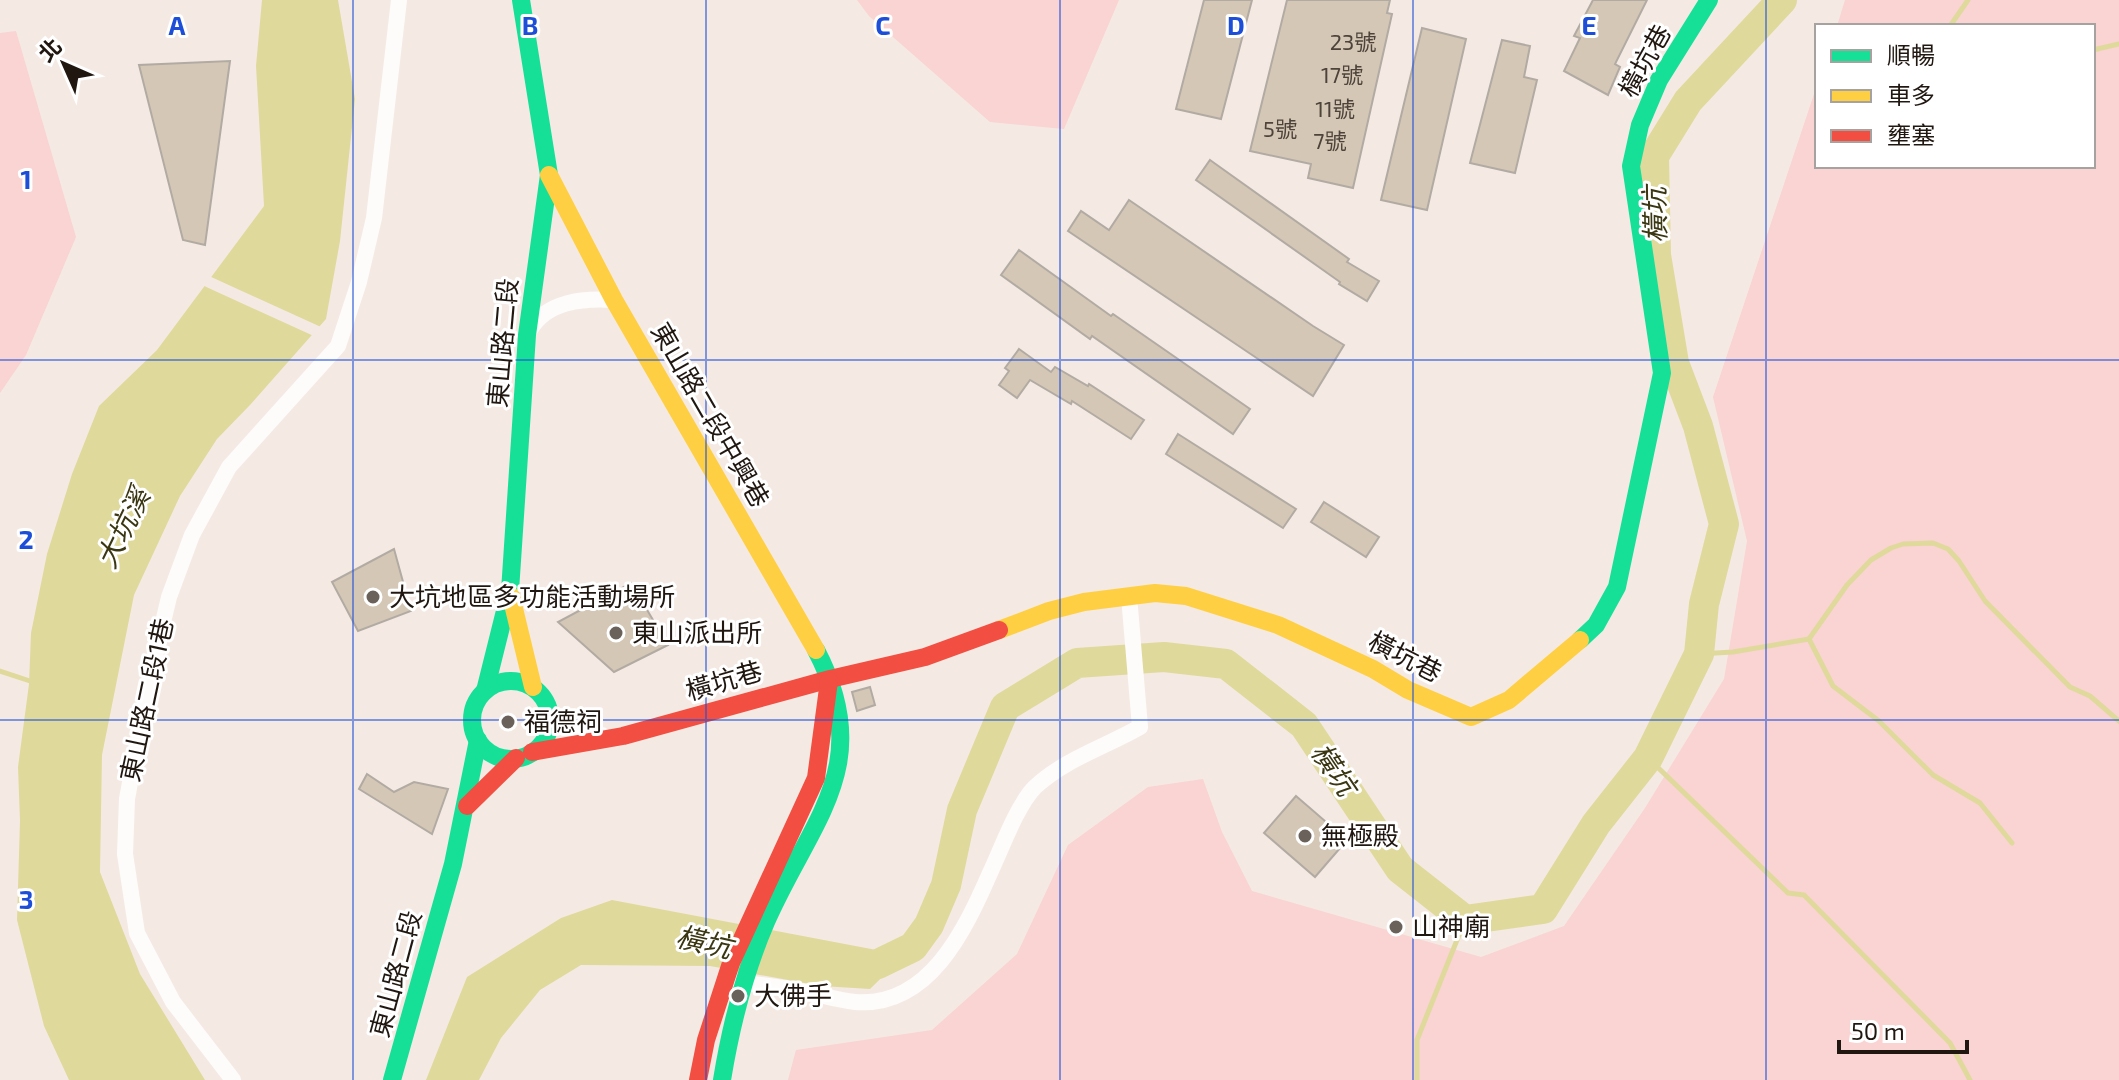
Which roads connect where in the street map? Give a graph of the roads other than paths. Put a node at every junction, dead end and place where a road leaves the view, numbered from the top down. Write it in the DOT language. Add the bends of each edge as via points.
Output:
graph roads {
  1 [pos="399,0"];
  2 [pos="521,0"];
  3 [pos="1709,0"];
  4 [pos="549,175"];
  5 [pos="614,300"];
  6 [pos="527,335"];
  7 [pos="510,591"];
  8 [pos="1129,596"];
  9 [pos="830,679"];
  10 [pos="533,687"];
  11 [pos="485,691"];
  12 [pos="550,718"];
  13 [pos="623,736"];
  14 [pos="478,740"];
  15 [pos="524,755"];
  16 [pos="467,806"];
  17 [pos="734,979"];
  18 [pos="233,1080"];
  19 [pos="392,1080"];
  20 [pos="698,1080"];
  21 [pos="722,1080"];
  1 -- 18 [label="street, 東山路二段1巷" via="374,218 338,346 229,467 192,535 169,597 127,799 125,854 137,933 173,1002"];
  2 -- 4 [label="main road, 東山路二段"];
  3 -- 8 [label="main road, 橫坑巷" via="1659,80 1640,125 1631,166 1662,373 1617,587 1596,625 1509,700 1471,717 1278,625 1186,596"];
  4 -- 5 [label="main road, 東山路二段中興巷"];
  4 -- 6 [label="main road, 東山路二段"];
  5 -- 6 [label="street" via="558,306 541,315"];
  5 -- 9 [label="main road, 東山路二段中興巷"];
  6 -- 7 [label="main road, 東山路二段"];
  7 -- 10 [label="main road"];
  7 -- 11 [label="main road, 東山路二段"];
  8 -- 9 [label="main road, 橫坑巷" via="1049,611 925,657"];
  8 -- 17 [label="street" via="1140,727 1068,761 1033,789 948,955 907,992 880,1001 855,1002"];
  9 -- 13 [label="main road, 橫坑巷"];
  9 -- 17 [label="main road" via="816,778"];
  10 -- 11 [label="main road" via="509,681"];
  10 -- 12 [label="main road"];
  11 -- 14 [label="main road" via="473,711"];
  12 -- 13 [label="street" via="588,734"];
  12 -- 15 [label="main road" via="542,743"];
  13 -- 15 [label="main road, 橫坑巷"];
  14 -- 15 [label="main road" via="492,754"];
  14 -- 16 [label="main road, 東山路二段"];
  15 -- 16 [label="main road"];
  16 -- 19 [label="main road, 東山路二段"];
  17 -- 20 [label="main road"];
  17 -- 21 [label="main road"];
}
